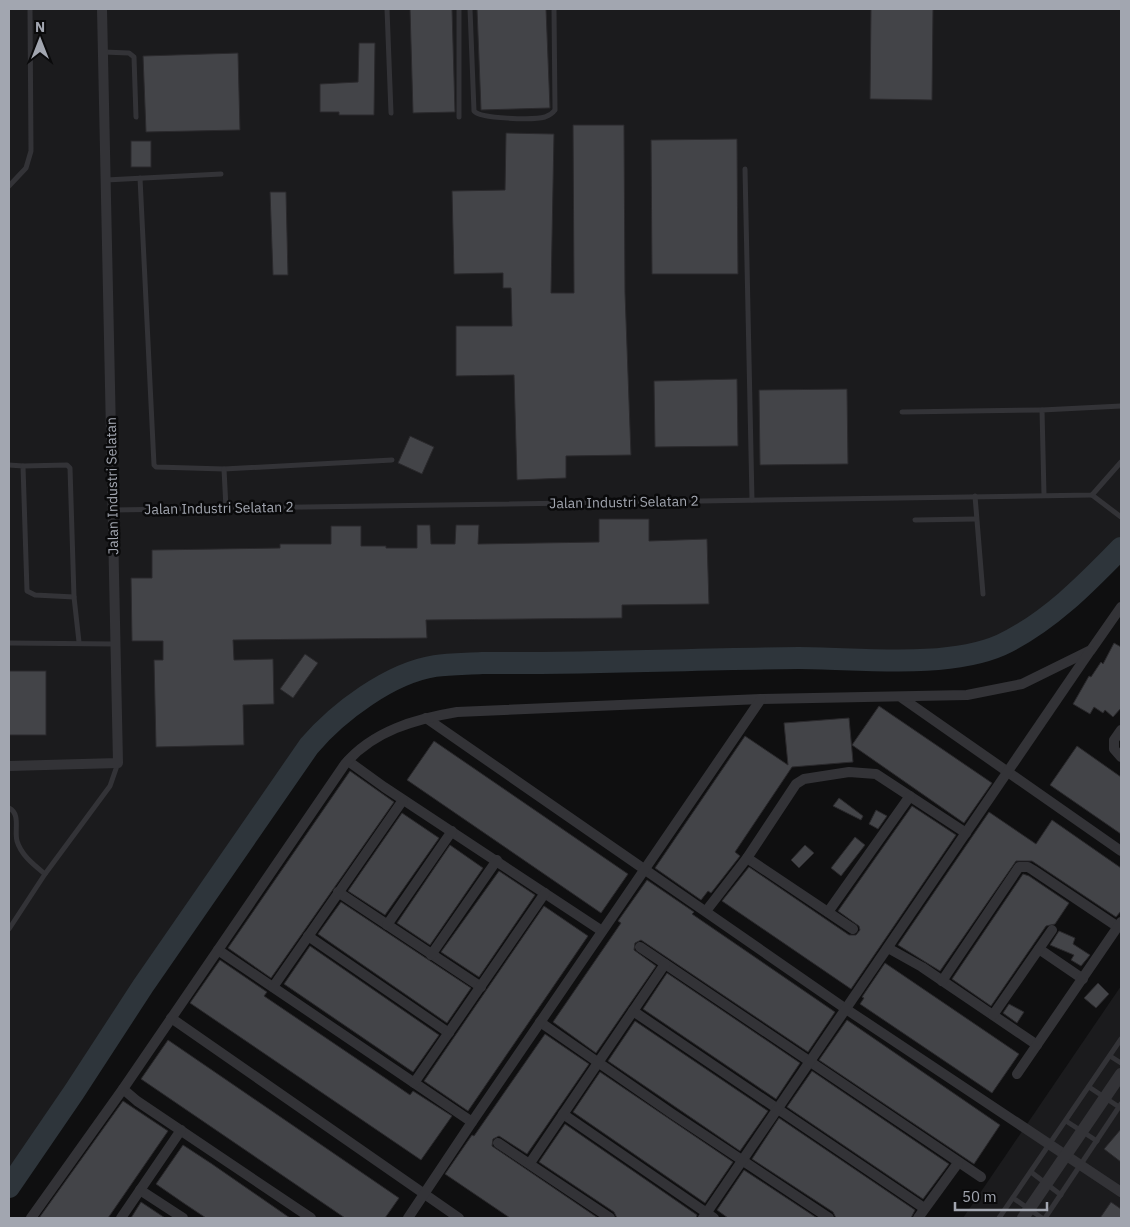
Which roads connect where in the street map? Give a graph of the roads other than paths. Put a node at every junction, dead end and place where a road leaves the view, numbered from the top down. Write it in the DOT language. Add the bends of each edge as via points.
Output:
graph roads {
  1 [pos="30,9"];
  2 [pos="102,9"];
  3 [pos="387,9"];
  4 [pos="459,9"];
  5 [pos="470,9"];
  6 [pos="554,9"];
  7 [pos="103,52"];
  8 [pos="391,113"];
  9 [pos="459,117"];
  10 [pos="136,118"];
  11 [pos="745,169"];
  12 [pos="221,174"];
  13 [pos="140,178"];
  14 [pos="106,180"];
  15 [pos="9,186"];
  16 [pos="1121,406"];
  17 [pos="1042,410"];
  18 [pos="902,412"];
  19 [pos="392,460"];
  20 [pos="1121,462"];
  21 [pos="9,465"];
  22 [pos="22,466"];
  23 [pos="224,469"];
  24 [pos="1044,495"];
  25 [pos="1092,495"];
  26 [pos="975,496"];
  27 [pos="752,500"];
  28 [pos="226,508"];
  29 [pos="112,510"];
  30 [pos="1121,517"];
  31 [pos="976,519"];
  32 [pos="915,520"];
  33 [pos="983,594"];
  34 [pos="74,597"];
  35 [pos="1121,607"];
  36 [pos="79,642"];
  37 [pos="9,643"];
  38 [pos="115,644"];
  39 [pos="1091,650"];
  40 [pos="902,698"];
  41 [pos="761,699"];
  42 [pos="426,718"];
  43 [pos="1121,730"];
  44 [pos="1121,757"];
  45 [pos="348,760"];
  46 [pos="118,763"];
  47 [pos="9,766"];
  48 [pos="1008,772"];
  49 [pos="910,796"];
  50 [pos="403,800"];
  51 [pos="9,808"];
  52 [pos="452,831"];
  53 [pos="966,833"];
  54 [pos="1121,851"];
  55 [pos="747,858"];
  56 [pos="497,860"];
  57 [pos="645,871"];
  58 [pos="45,874"];
  59 [pos="338,892"];
  60 [pos="545,893"];
  61 [pos="706,911"];
  62 [pos="828,912"];
  63 [pos="1120,924"];
  64 [pos="388,925"];
  65 [pos="853,928"];
  66 [pos="9,929"];
  67 [pos="1052,930"];
  68 [pos="602,931"];
  69 [pos="308,936"];
  70 [pos="640,947"];
  71 [pos="888,948"];
  72 [pos="1038,949"];
  73 [pos="218,950"];
  74 [pos="432,955"];
  75 [pos="665,964"];
  76 [pos="1082,979"];
  77 [pos="942,981"];
  78 [pos="273,987"];
  79 [pos="481,987"];
  80 [pos="846,1009"];
  81 [pos="633,1011"];
  82 [pos="993,1015"];
  83 [pos="171,1018"];
  84 [pos="540,1022"];
  85 [pos="449,1033"];
  86 [pos="1121,1040"];
  87 [pos="1037,1045"];
  88 [pos="1110,1056"];
  89 [pos="599,1062"];
  90 [pos="810,1062"];
  91 [pos="1121,1063"];
  92 [pos="1017,1074"];
  93 [pos="1121,1074"];
  94 [pos="414,1083"];
  95 [pos="1089,1087"];
  96 [pos="123,1089"];
  97 [pos="1105,1098"];
  98 [pos="1120,1106"];
  99 [pos="778,1108"];
  100 [pos="563,1114"];
  101 [pos="1066,1121"];
  102 [pos="472,1122"];
  103 [pos="181,1130"];
  104 [pos="1082,1131"];
  105 [pos="1097,1141"];
  106 [pos="498,1143"];
  107 [pos="1050,1144"];
  108 [pos="1066,1155"];
  109 [pos="743,1160"];
  110 [pos="530,1163"];
  111 [pos="958,1163"];
  112 [pos="1081,1164"];
  113 [pos="1030,1172"];
  114 [pos="981,1177"];
  115 [pos="1046,1184"];
  116 [pos="140,1190"];
  117 [pos="1121,1192"];
  118 [pos="425,1195"];
  119 [pos="1061,1195"];
  120 [pos="1013,1198"];
  121 [pos="924,1208"];
  122 [pos="1026,1214"];
  123 [pos="708,1216"];
  124 [pos="31,1218"];
  125 [pos="121,1218"];
  126 [pos="183,1218"];
  127 [pos="310,1218"];
  128 [pos="408,1218"];
  129 [pos="459,1218"];
  130 [pos="610,1218"];
  131 [pos="829,1218"];
  132 [pos="918,1218"];
  133 [pos="999,1218"];
  134 [pos="1044,1218"];
  1 -- 15 [label="lane" via="31,151 26,168"];
  2 -- 7 [label="street, Jalan Industri Selatan"];
  3 -- 8 [label="lane"];
  4 -- 9 [label="lane"];
  5 -- 6 [label="lane" via="474,112 482,116 542,118 552,114 556,104"];
  7 -- 10 [label="lane" via="129,52 134,58"];
  7 -- 14 [label="street, Jalan Industri Selatan"];
  11 -- 27 [label="lane"];
  12 -- 13 [label="lane"];
  13 -- 14 [label="lane"];
  13 -- 23 [label="lane" via="153,462 156,467"];
  14 -- 29 [label="street, Jalan Industri Selatan"];
  16 -- 17 [label="lane"];
  17 -- 18 [label="lane"];
  17 -- 24 [label="lane"];
  19 -- 23 [label="lane"];
  20 -- 25 [label="lane"];
  21 -- 22 [label="lane"];
  22 -- 34 [label="lane" via="27,591 35,595"];
  22 -- 34 [label="lane" via="67,465 70,468"];
  23 -- 28 [label="lane"];
  24 -- 25 [label="lane, Jalan Industri Selatan 2"];
  24 -- 26 [label="lane, Jalan Industri Selatan 2"];
  25 -- 30 [label="lane"];
  26 -- 27 [label="lane, Jalan Industri Selatan 2"];
  26 -- 31 [label="lane"];
  27 -- 28 [label="lane, Jalan Industri Selatan 2"];
  28 -- 29 [label="lane, Jalan Industri Selatan 2"];
  29 -- 38 [label="street, Jalan Industri Selatan"];
  31 -- 32 [label="lane"];
  31 -- 33 [label="lane"];
  34 -- 36 [label="lane"];
  35 -- 39 [label="street"];
  36 -- 37 [label="lane"];
  36 -- 38 [label="lane"];
  38 -- 46 [label="street, Jalan Industri Selatan"];
  39 -- 40 [label="street" via="1022,684 967,695"];
  39 -- 48 [label="street"];
  40 -- 41 [label="street"];
  40 -- 48 [label="street"];
  41 -- 42 [label="street" via="456,712"];
  41 -- 57 [label="street"];
  42 -- 45 [label="street" via="388,731"];
  42 -- 57 [label="street"];
  43 -- 44 [label="street" via="1114,740 1114,749"];
  45 -- 50 [label="street"];
  45 -- 73 [label="street"];
  46 -- 47 [label="street"];
  46 -- 58 [label="lane, Jalan Industri Selatan" via="110,786"];
  48 -- 53 [label="street"];
  48 -- 54 [label="street"];
  49 -- 53 [label="street"];
  49 -- 55 [label="street" via="866,771 804,779 796,784"];
  49 -- 62 [label="street"];
  50 -- 52 [label="street"];
  50 -- 59 [label="street"];
  51 -- 58 [label="lane" via="16,817 18,842 31,863"];
  52 -- 56 [label="street"];
  52 -- 64 [label="street"];
  53 -- 71 [label="street"];
  55 -- 61 [label="street"];
  55 -- 62 [label="street"];
  56 -- 60 [label="street"];
  56 -- 74 [label="street"];
  57 -- 61 [label="street"];
  57 -- 68 [label="street"];
  58 -- 66 [label="lane, Jalan Industri Selatan"];
  59 -- 64 [label="street"];
  59 -- 69 [label="street"];
  60 -- 68 [label="street"];
  60 -- 79 [label="street"];
  61 -- 80 [label="street"];
  62 -- 65 [label="street"];
  63 -- 76 [label="street"];
  63 -- 77 [label="street" via="1028,866 1019,867"];
  64 -- 74 [label="street"];
  67 -- 72 [label="street"];
  68 -- 84 [label="street"];
  69 -- 78 [label="street"];
  69 -- 85 [label="street"];
  70 -- 75 [label="street"];
  71 -- 77 [label="street"];
  71 -- 80 [label="street"];
  72 -- 76 [label="street"];
  72 -- 82 [label="street"];
  73 -- 78 [label="street"];
  73 -- 83 [label="street"];
  74 -- 79 [label="street"];
  75 -- 81 [label="street"];
  75 -- 90 [label="street"];
  76 -- 87 [label="street"];
  77 -- 82 [label="street"];
  78 -- 94 [label="street"];
  79 -- 85 [label="street"];
  80 -- 90 [label="street"];
  80 -- 107 [label="street"];
  81 -- 89 [label="street"];
  81 -- 99 [label="street"];
  82 -- 87 [label="street"];
  83 -- 96 [label="street"];
  83 -- 118 [label="street"];
  84 -- 89 [label="street"];
  84 -- 102 [label="street"];
  85 -- 94 [label="street"];
  86 -- 88 [label="lane"];
  87 -- 92 [label="street"];
  88 -- 91 [label="lane"];
  88 -- 95 [label="lane"];
  89 -- 100 [label="street"];
  89 -- 109 [label="street"];
  90 -- 99 [label="street"];
  90 -- 111 [label="street"];
  93 -- 97 [label="street"];
  94 -- 102 [label="street"];
  95 -- 97 [label="lane"];
  95 -- 101 [label="lane"];
  96 -- 103 [label="street"];
  96 -- 124 [label="street"];
  97 -- 98 [label="lane"];
  97 -- 104 [label="street"];
  98 -- 105 [label="lane"];
  99 -- 109 [label="street"];
  99 -- 121 [label="street"];
  100 -- 110 [label="street"];
  100 -- 123 [label="street"];
  101 -- 104 [label="lane"];
  101 -- 107 [label="lane"];
  102 -- 118 [label="street"];
  103 -- 116 [label="street"];
  103 -- 127 [label="street"];
  104 -- 105 [label="lane"];
  104 -- 108 [label="street"];
  105 -- 112 [label="lane"];
  106 -- 110 [label="street"];
  107 -- 108 [label="street"];
  107 -- 113 [label="lane"];
  108 -- 112 [label="street"];
  108 -- 115 [label="street"];
  109 -- 123 [label="street"];
  109 -- 131 [label="street"];
  110 -- 130 [label="street"];
  111 -- 114 [label="street"];
  111 -- 121 [label="street"];
  112 -- 117 [label="street"];
  112 -- 119 [label="lane"];
  113 -- 115 [label="lane"];
  113 -- 120 [label="lane"];
  115 -- 119 [label="lane"];
  115 -- 122 [label="street"];
  116 -- 125 [label="street"];
  116 -- 126 [label="street"];
  118 -- 128 [label="street"];
  118 -- 129 [label="street"];
  119 -- 134 [label="lane"];
  120 -- 122 [label="lane"];
  120 -- 133 [label="lane"];
  121 -- 132 [label="street"];
  122 -- 134 [label="lane"];
}
